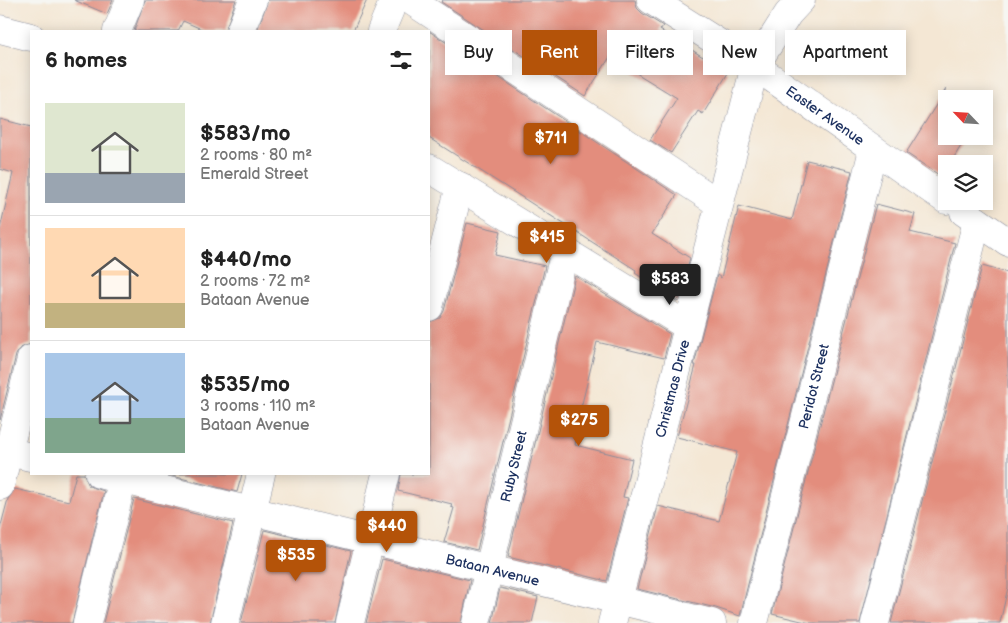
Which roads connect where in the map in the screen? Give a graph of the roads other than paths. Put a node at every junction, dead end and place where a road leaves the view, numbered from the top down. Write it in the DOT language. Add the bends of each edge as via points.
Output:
graph roads {
  1 [pos="130,0"];
  2 [pos="254,0"];
  3 [pos="394,0"];
  4 [pos="410,0"];
  5 [pos="651,0"];
  6 [pos="794,7"];
  7 [pos="0,29"];
  8 [pos="117,30"];
  9 [pos="240,30"];
  10 [pos="381,30"];
  11 [pos="703,33"];
  12 [pos="775,36"];
  13 [pos="30,37"];
  14 [pos="753,75"];
  15 [pos="768,75"];
  16 [pos="873,150"];
  17 [pos="430,169"];
  18 [pos="460,186"];
  19 [pos="938,195"];
  20 [pos="718,203"];
  21 [pos="960,210"];
  22 [pos="977,221"];
  23 [pos="1008,242"];
  24 [pos="565,250"];
  25 [pos="430,303"];
  26 [pos="686,326"];
  27 [pos="30,364"];
  28 [pos="13,453"];
  29 [pos="261,475"];
  30 [pos="386,475"];
  31 [pos="115,476"];
  32 [pos="0,486"];
  33 [pos="252,509"];
  34 [pos="368,541"];
  35 [pos="488,569"];
  36 [pos="615,611"];
  37 [pos="87,623"];
  38 [pos="225,623"];
  39 [pos="350,623"];
  40 [pos="476,623"];
  41 [pos="712,623"];
  42 [pos="754,623"];
  43 [pos="875,623"];
  1 -- 8 [label="street"];
  2 -- 9 [label="street"];
  3 -- 10 [label="street"];
  4 -- 20 [label="street"];
  5 -- 11 [label="street, Easter Avenue"];
  6 -- 12 [label="street, Christmas Drive"];
  7 -- 13 [label="street"];
  14 -- 20 [label="street, Christmas Drive"];
  15 -- 16 [label="street, Easter Avenue"];
  16 -- 19 [label="street, Easter Avenue"];
  16 -- 42 [label="street, Peridot Street"];
  17 -- 18 [label="street"];
  18 -- 24 [label="street"];
  18 -- 25 [label="street"];
  20 -- 26 [label="street, Christmas Drive"];
  21 -- 22 [label="street, Easter Avenue"];
  22 -- 23 [label="street, Easter Avenue"];
  22 -- 43 [label="street"];
  24 -- 26 [label="street"];
  24 -- 35 [label="street, Ruby Street"];
  26 -- 36 [label="street, Christmas Drive"];
  27 -- 28 [label="street"];
  28 -- 32 [label="street"];
  29 -- 33 [label="street"];
  30 -- 34 [label="street"];
  31 -- 33 [label="street, Bataan Avenue"];
  31 -- 37 [label="street"];
  33 -- 34 [label="street, Bataan Avenue"];
  33 -- 38 [label="street"];
  34 -- 35 [label="street, Bataan Avenue"];
  34 -- 39 [label="street"];
  35 -- 36 [label="street, Bataan Avenue"];
  35 -- 40 [label="street, Ruby Street"];
  36 -- 41 [label="street, Bataan Avenue"];
}
